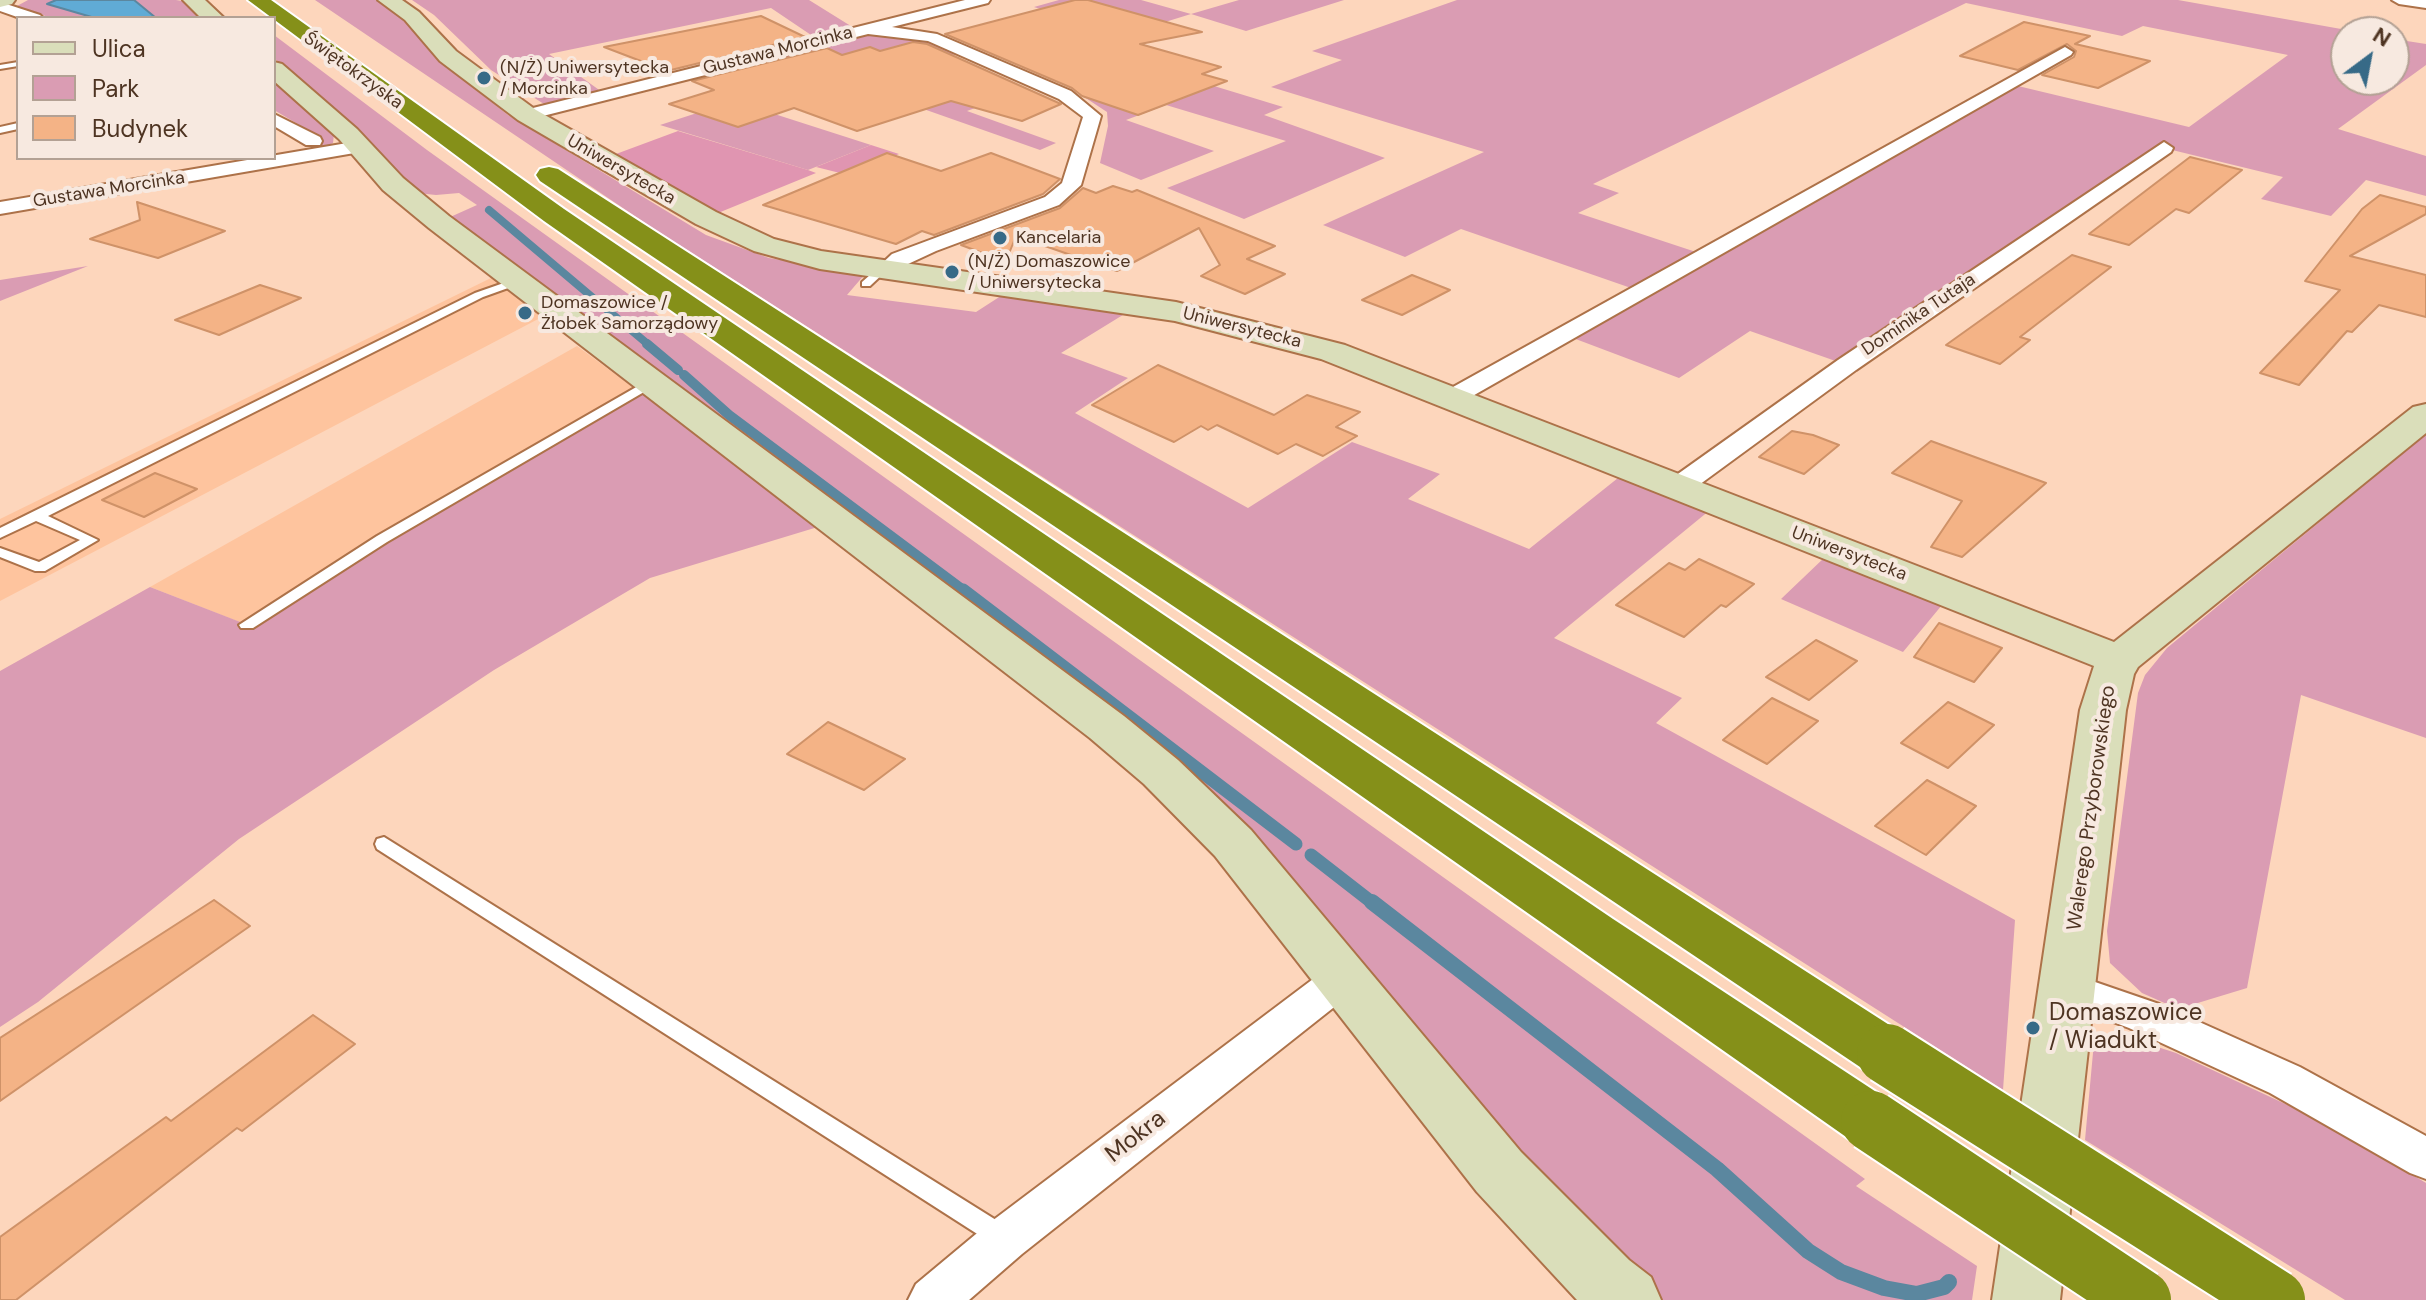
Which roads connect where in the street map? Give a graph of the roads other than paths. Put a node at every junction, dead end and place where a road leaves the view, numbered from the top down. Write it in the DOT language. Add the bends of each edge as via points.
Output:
graph roads {
  1 [pos="193,0"];
  2 [pos="258,0"];
  3 [pos="388,0"];
  4 [pos="983,0"];
  5 [pos="2399,0"];
  6 [pos="2,2"];
  7 [pos="2426,2"];
  8 [pos="31,16"];
  9 [pos="212,16"];
  10 [pos="867,29"];
  11 [pos="2065,52"];
  12 [pos="276,71"];
  13 [pos="527,115"];
  14 [pos="276,120"];
  15 [pos="467,136"];
  16 [pos="313,141"];
  17 [pos="2164,148"];
  18 [pos="365,154"];
  19 [pos="0,208"];
  20 [pos="878,275"];
  21 [pos="518,281"];
  22 [pos="652,382"];
  23 [pos="1453,397"];
  24 [pos="2426,415"];
  25 [pos="1678,487"];
  26 [pos="36,516"];
  27 [pos="0,534"];
  28 [pos="0,552"];
  29 [pos="247,625"];
  30 [pos="2119,660"];
  31 [pos="384,844"];
  32 [pos="1343,978"];
  33 [pos="2066,988"];
  34 [pos="2426,1159"];
  35 [pos="1005,1239"];
  36 [pos="933,1300"];
  37 [pos="1627,1300"];
  38 [pos="2026,1300"];
  39 [pos="2141,1300"];
  40 [pos="2275,1300"];
  1 -- 9 [label="street"];
  2 -- 15 [label="highway, Świętokrzyska"];
  3 -- 13 [label="street, Uniwersytecka" via="412,16 448,56"];
  4 -- 10 [label="street, Gustawa Morcinka"];
  5 -- 7 [label="street"];
  6 -- 8 [label="street"];
  10 -- 13 [label="street, Gustawa Morcinka"];
  10 -- 20 [label="street" via="931,37 1065,95 1092,116 1071,185 1052,201 928,246"];
  11 -- 23 [label="street"];
  12 -- 18 [label="street"];
  13 -- 20 [label="street, Uniwersytecka" via="735,233 787,253"];
  14 -- 16 [label="street"];
  15 -- 39 [label="highway, bridge" via="1594,934"];
  15 -- 40 [label="highway, bridge"];
  17 -- 25 [label="street, Dominika Tutaja"];
  18 -- 19 [label="street, Gustawa Morcinka"];
  18 -- 21 [label="street" via="439,222"];
  20 -- 23 [label="street, Uniwersytecka" via="989,291 1093,297 1213,319 1333,352"];
  21 -- 22 [label="street"];
  21 -- 26 [label="lane" via="479,295"];
  22 -- 29 [label="lane" via="382,539"];
  22 -- 32 [label="street" via="1161,772 1233,843"];
  23 -- 25 [label="street, Uniwersytecka"];
  24 -- 30 [label="street, Walerego Przyborowskiego"];
  25 -- 30 [label="street, Uniwersytecka"];
  26 -- 27 [label="lane"];
  26 -- 28 [label="lane" via="91,540 40,568"];
  30 -- 33 [label="street, Walerego Przyborowskiego" via="2103,710"];
  31 -- 35 [label="lane"];
  32 -- 35 [label="street, Mokra"];
  32 -- 37 [label="street" via="1499,1172"];
  33 -- 34 [label="street" via="2144,1016 2285,1080"];
  33 -- 38 [label="street, Walerego Przyborowskiego"];
  35 -- 36 [label="street, Mokra"];
}
